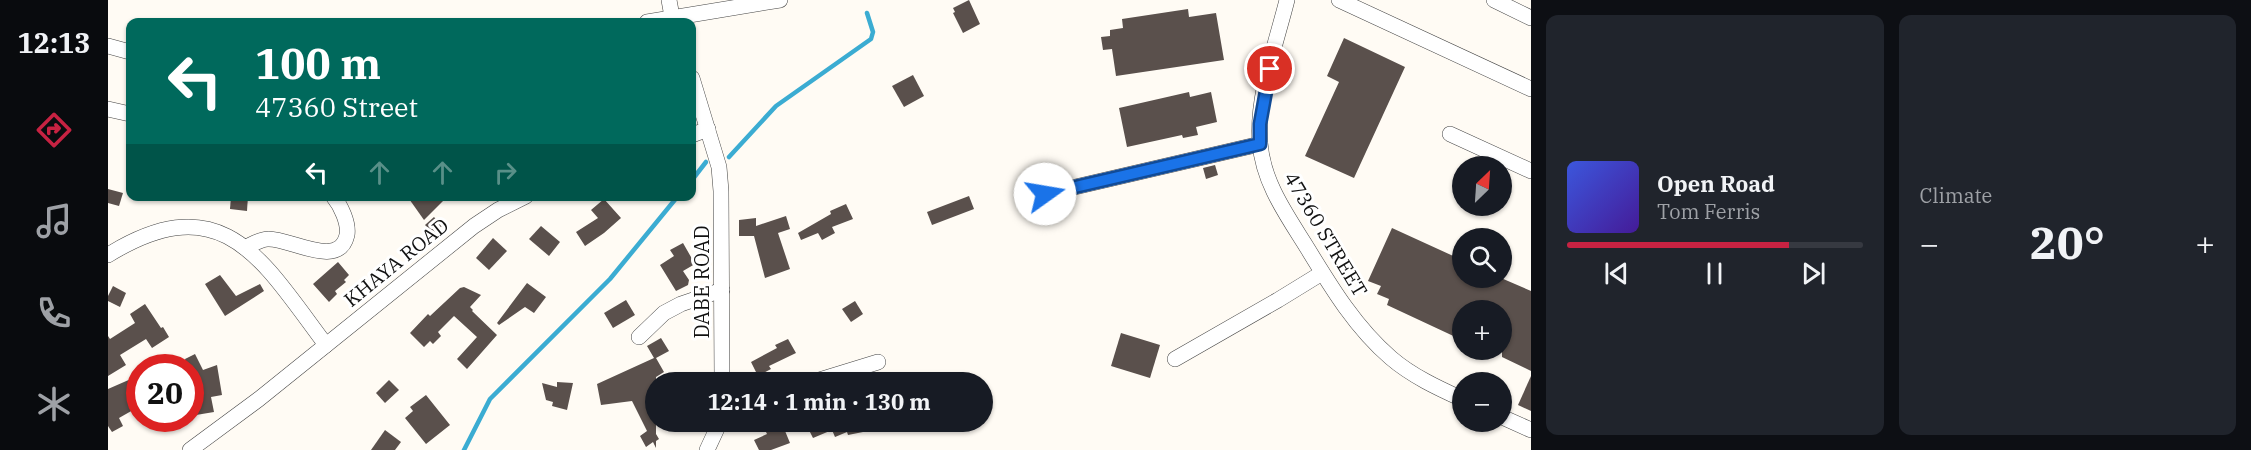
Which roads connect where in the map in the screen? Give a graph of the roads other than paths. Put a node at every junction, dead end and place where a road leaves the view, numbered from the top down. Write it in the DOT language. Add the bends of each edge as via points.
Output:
graph roads {
  1 [pos="669,0"];
  2 [pos="780,0"];
  3 [pos="1287,0"];
  4 [pos="1340,0"];
  5 [pos="1494,0"];
  6 [pos="672,18"];
  7 [pos="683,18"];
  8 [pos="1531,18"];
  9 [pos="108,46"];
  10 [pos="126,51"];
  11 [pos="1531,89"];
  12 [pos="696,91"];
  13 [pos="108,109"];
  14 [pos="126,113"];
  15 [pos="708,129"];
  16 [pos="696,134"];
  17 [pos="1450,134"];
  18 [pos="1260,144"];
  19 [pos="1531,171"];
  20 [pos="1045,194"];
  21 [pos="337,201"];
  22 [pos="515,201"];
  23 [pos="246,247"];
  24 [pos="108,255"];
  25 [pos="1322,273"];
  26 [pos="722,290"];
  27 [pos="639,337"];
  28 [pos="326,345"];
  29 [pos="1175,359"];
  30 [pos="878,362"];
  31 [pos="722,372"];
  32 [pos="846,372"];
  33 [pos="1452,394"];
  34 [pos="1512,421"];
  35 [pos="1531,430"];
  36 [pos="715,432"];
  37 [pos="190,450"];
  38 [pos="707,450"];
  1 -- 6 [label="street"];
  2 -- 7 [label="street"];
  3 -- 18 [label="street, 47360 STREET" via="1264,92"];
  4 -- 11 [label="street"];
  5 -- 8 [label="street"];
  9 -- 10 [label="street"];
  12 -- 15 [label="street, DABE ROAD"];
  13 -- 14 [label="street"];
  15 -- 16 [label="street"];
  15 -- 26 [label="street, DABE ROAD" via="719,166"];
  17 -- 19 [label="street"];
  18 -- 20 [label="street"];
  18 -- 25 [label="street, 47360 STREET" via="1270,185"];
  21 -- 23 [label="street" via="348,232 335,251 321,252 266,239"];
  22 -- 28 [label="street, KHAYA ROAD" via="474,226"];
  23 -- 24 [label="street" via="217,231 185,226 141,236"];
  23 -- 28 [label="street" via="276,278"];
  25 -- 29 [label="street"];
  25 -- 33 [label="street, 47360 STREET" via="1367,336 1392,359"];
  26 -- 27 [label="street" via="664,313"];
  26 -- 31 [label="street, DABE ROAD"];
  28 -- 37 [label="street, KHAYA ROAD"];
  30 -- 32 [label="street"];
  34 -- 35 [label="street"];
  36 -- 38 [label="street"];
}
